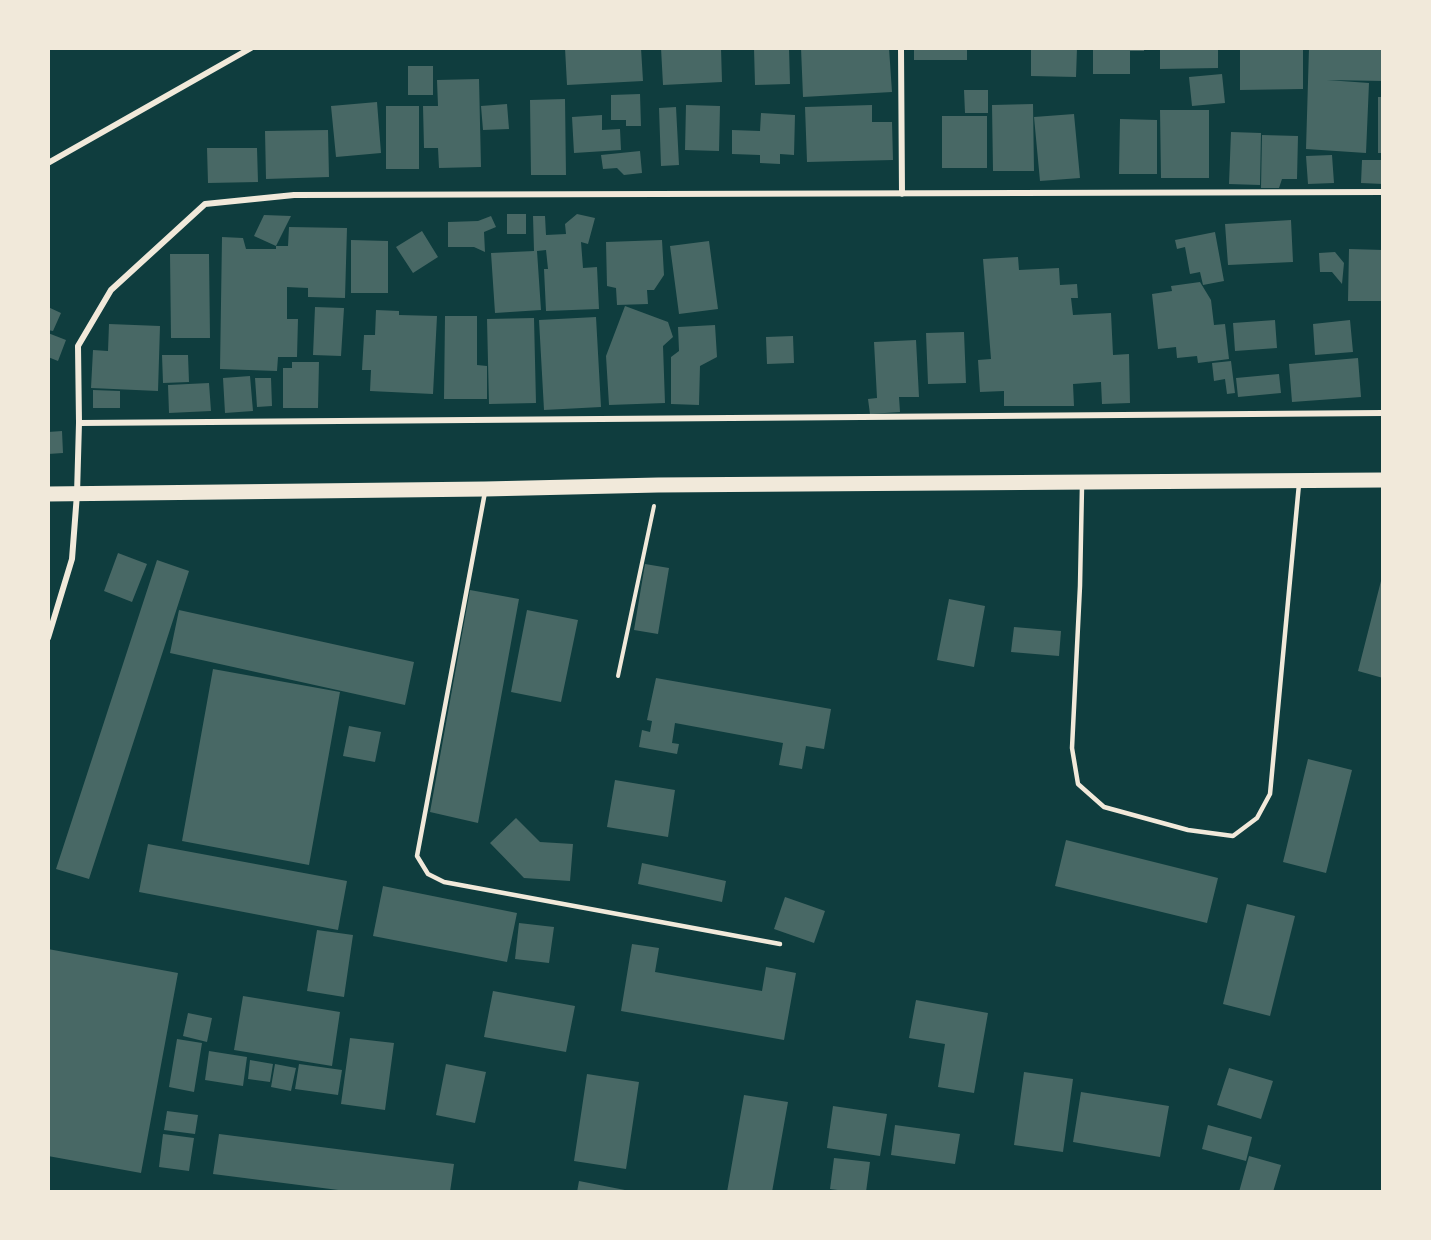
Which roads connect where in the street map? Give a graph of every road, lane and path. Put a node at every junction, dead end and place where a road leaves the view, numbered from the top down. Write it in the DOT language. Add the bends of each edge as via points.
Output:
graph roads {
  1 [pos="251,48"];
  2 [pos="901,48"];
  3 [pos="48,163"];
  4 [pos="1383,192"];
  5 [pos="902,194"];
  6 [pos="1383,413"];
  7 [pos="79,423"];
  8 [pos="1383,480"];
  9 [pos="1300,481"];
  10 [pos="1082,482"];
  11 [pos="658,485"];
  12 [pos="485,489"];
  13 [pos="48,494"];
  14 [pos="77,494"];
  15 [pos="48,638"];
  16 [pos="618,676"];
  17 [pos="780,944"];
  1 -- 3 [label="street"];
  2 -- 5 [label="street"];
  4 -- 5 [label="street"];
  5 -- 7 [label="street" via="294,195 205,204 111,290 78,346"];
  6 -- 7 [label="street"];
  7 -- 14 [label="street"];
  8 -- 9 [label="main road"];
  9 -- 10 [label="main road"];
  9 -- 10 [label="lane" via="1270,794 1257,818 1233,836 1188,830 1104,807 1078,784 1072,748"];
  10 -- 11 [label="main road"];
  11 -- 12 [label="main road"];
  11 -- 16 [label="path"];
  12 -- 14 [label="main road"];
  12 -- 17 [label="lane" via="417,856 428,874 444,882"];
  13 -- 14 [label="main road"];
  14 -- 15 [label="street" via="72,559"];
}
